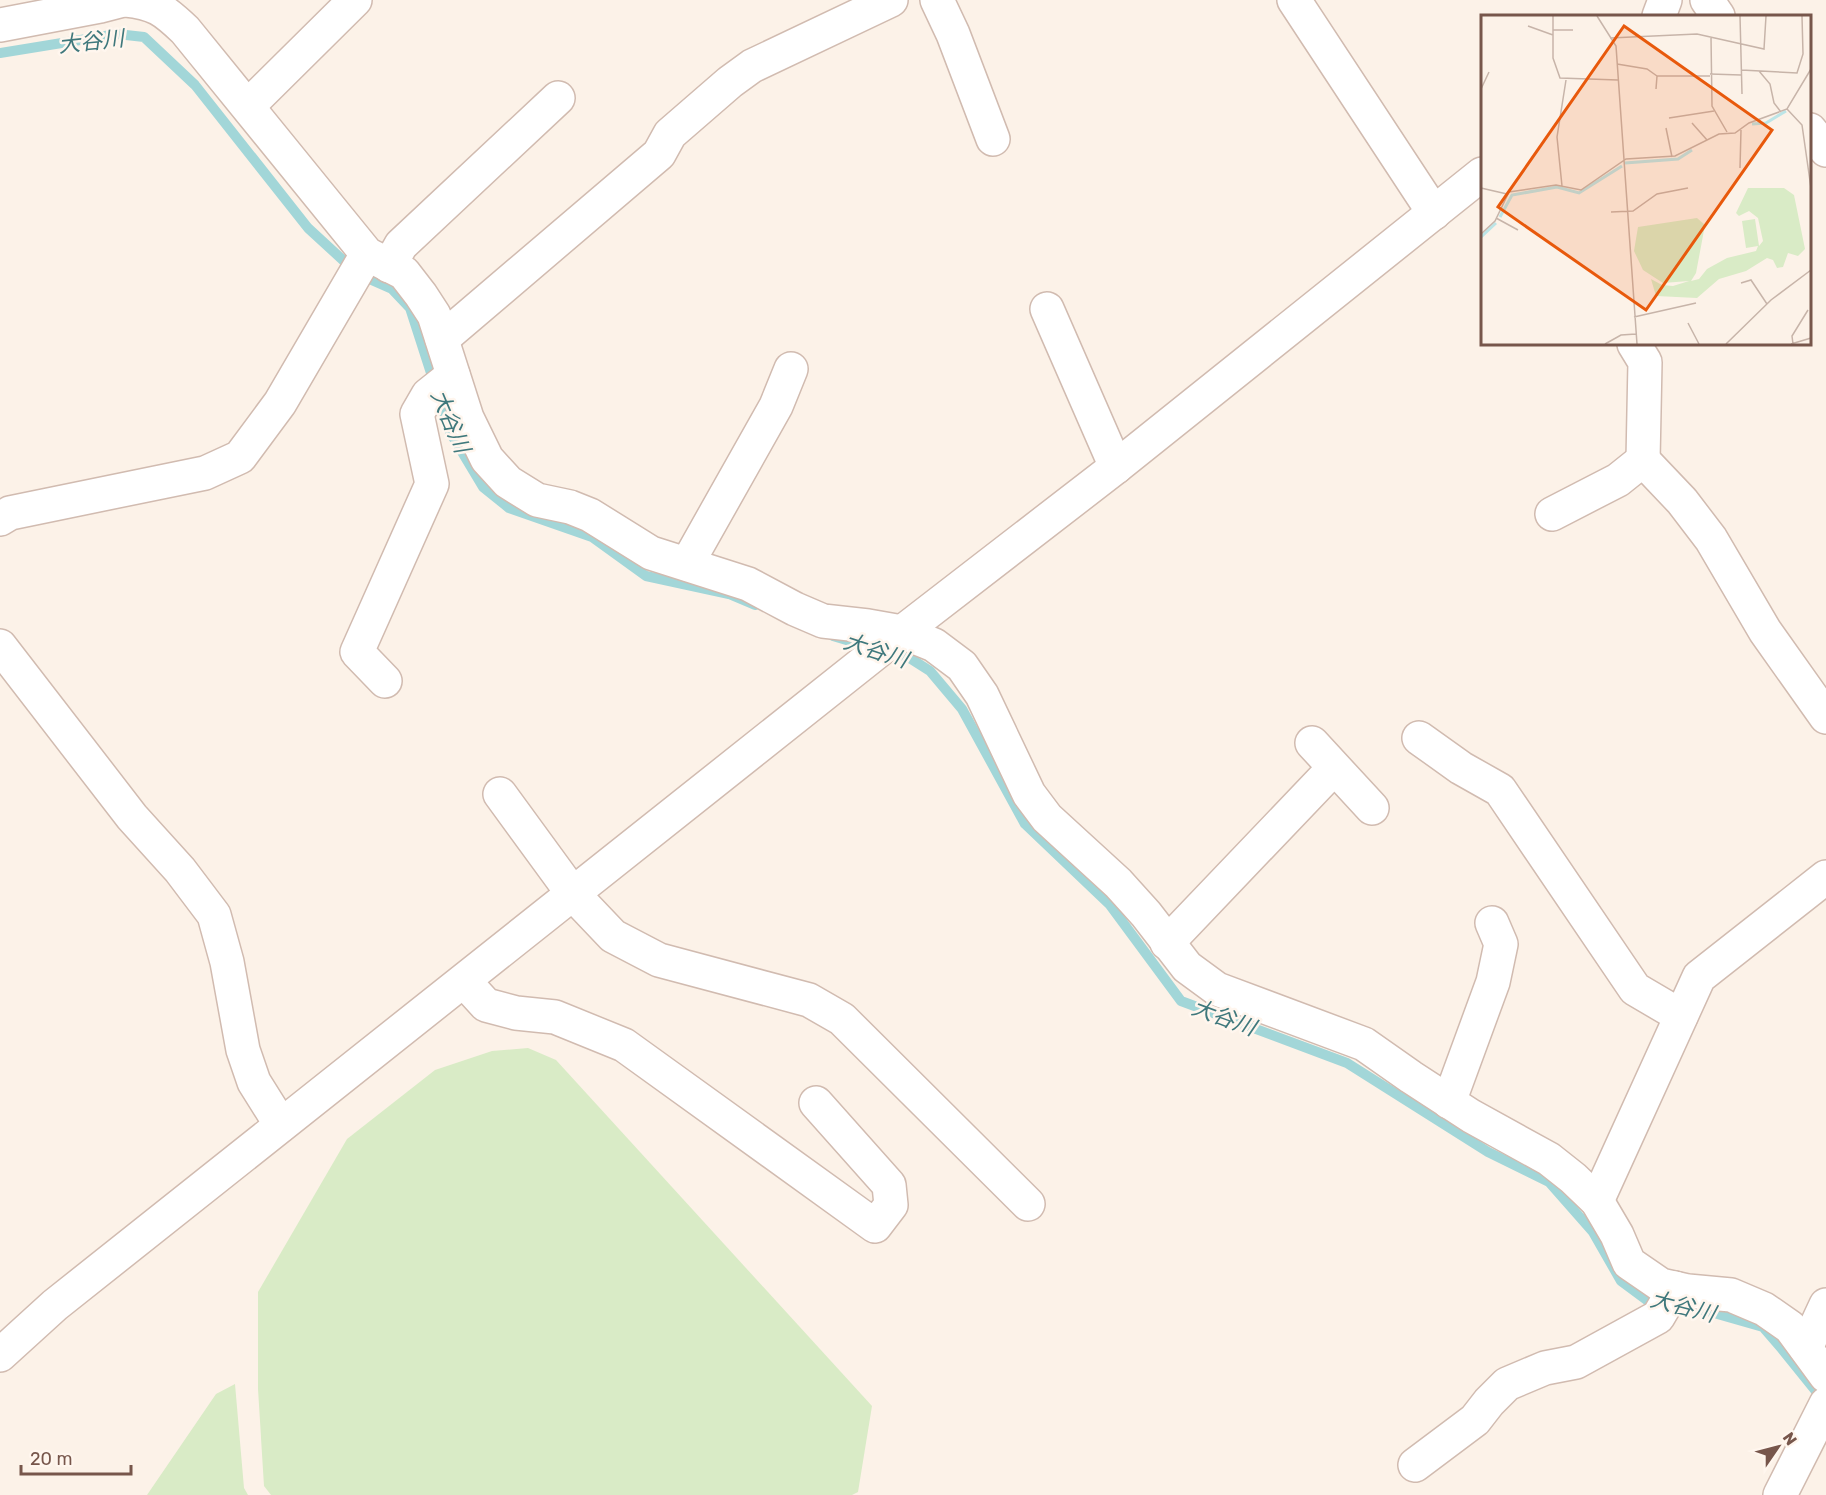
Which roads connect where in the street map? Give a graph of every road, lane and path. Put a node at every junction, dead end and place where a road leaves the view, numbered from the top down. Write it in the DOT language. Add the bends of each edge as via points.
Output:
graph roads {
  1 [pos="125,0"];
  2 [pos="355,0"];
  3 [pos="891,0"];
  4 [pos="937,0"];
  5 [pos="1294,0"];
  6 [pos="1665,0"];
  7 [pos="1707,0"];
  8 [pos="1659,15"];
  9 [pos="1717,15"];
  10 [pos="0,24"];
  11 [pos="558,98"];
  12 [pos="248,106"];
  13 [pos="1811,132"];
  14 [pos="993,139"];
  15 [pos="1826,150"];
  16 [pos="1481,175"];
  17 [pos="1434,213"];
  18 [pos="378,260"];
  19 [pos="1047,309"];
  20 [pos="442,339"];
  21 [pos="1635,345"];
  22 [pos="791,369"];
  23 [pos="453,375"];
  24 [pos="1643,460"];
  25 [pos="1116,467"];
  26 [pos="1552,514"];
  27 [pos="0,519"];
  28 [pos="687,564"];
  29 [pos="897,636"];
  30 [pos="0,646"];
  31 [pos="385,681"];
  32 [pos="1826,717"];
  33 [pos="1419,738"];
  34 [pos="1312,743"];
  35 [pos="1334,768"];
  36 [pos="500,794"];
  37 [pos="1372,808"];
  38 [pos="1826,877"];
  39 [pos="573,894"];
  40 [pos="1492,922"];
  41 [pos="1167,943"];
  42 [pos="464,981"];
  43 [pos="1681,1016"];
  44 [pos="1449,1102"];
  45 [pos="816,1103"];
  46 [pos="281,1125"];
  47 [pos="1598,1201"];
  48 [pos="1028,1203"];
  49 [pos="1675,1288"];
  50 [pos="1826,1305"];
  51 [pos="1806,1348"];
  52 [pos="0,1355"];
  53 [pos="1826,1376"];
  54 [pos="1826,1404"];
  55 [pos="1415,1465"];
  56 [pos="1780,1495"];
  1 -- 10 [label="street"];
  1 -- 12 [label="street" via="155,6 170,16"];
  2 -- 12 [label="street"];
  3 -- 20 [label="street" via="752,66 730,82 670,135 659,154"];
  4 -- 14 [label="street"];
  5 -- 17 [label="street"];
  6 -- 8 [label="street"];
  7 -- 9 [label="street"];
  11 -- 18 [label="street" via="401,245"];
  12 -- 18 [label="street" via="349,234"];
  13 -- 15 [label="street"];
  16 -- 17 [label="street"];
  17 -- 25 [label="street"];
  18 -- 20 [label="street" via="404,273 434,315"];
  18 -- 27 [label="street" via="240,457 205,473 10,513"];
  19 -- 25 [label="street"];
  20 -- 23 [label="street"];
  21 -- 24 [label="street" via="1645,362"];
  22 -- 28 [label="street" via="776,406"];
  23 -- 28 [label="street" via="467,418 487,459 508,482 537,500 591,515 651,554"];
  23 -- 31 [label="street" via="428,395 417,414 432,484 357,652"];
  24 -- 26 [label="street" via="1618,480"];
  24 -- 32 [label="street" via="1711,539 1765,631"];
  25 -- 29 [label="street"];
  28 -- 29 [label="street" via="748,584 823,621 868,626"];
  29 -- 39 [label="street"];
  29 -- 41 [label="street" via="934,645 962,666 982,695 1029,794 1047,818 1146,914"];
  30 -- 46 [label="street" via="132,817 214,915 243,1050 254,1082"];
  33 -- 43 [label="street" via="1500,790 1635,989"];
  34 -- 35 [label="street"];
  35 -- 37 [label="street"];
  35 -- 41 [label="street"];
  36 -- 39 [label="street"];
  38 -- 43 [label="street" via="1699,977"];
  39 -- 42 [label="street"];
  39 -- 48 [label="street" via="613,936 659,960 809,1000 842,1019"];
  40 -- 44 [label="street" via="1500,944 1493,982"];
  41 -- 44 [label="street" via="1187,967 1217,989 1364,1044"];
  42 -- 45 [label="street" via="486,1005 516,1014 555,1017 624,1045 875,1226 891,1205 889,1185"];
  42 -- 46 [label="street"];
  43 -- 47 [label="street"];
  44 -- 47 [label="street" via="1549,1159"];
  46 -- 52 [label="street" via="55,1305"];
  47 -- 49 [label="street" via="1629,1263 1661,1285"];
  49 -- 51 [label="street" via="1731,1295 1764,1309 1790,1327"];
  49 -- 55 [label="street" via="1658,1317 1576,1362 1545,1368 1508,1384 1475,1420"];
  50 -- 51 [label="street"];
  51 -- 53 [label="street"];
  54 -- 56 [label="street"];
}
